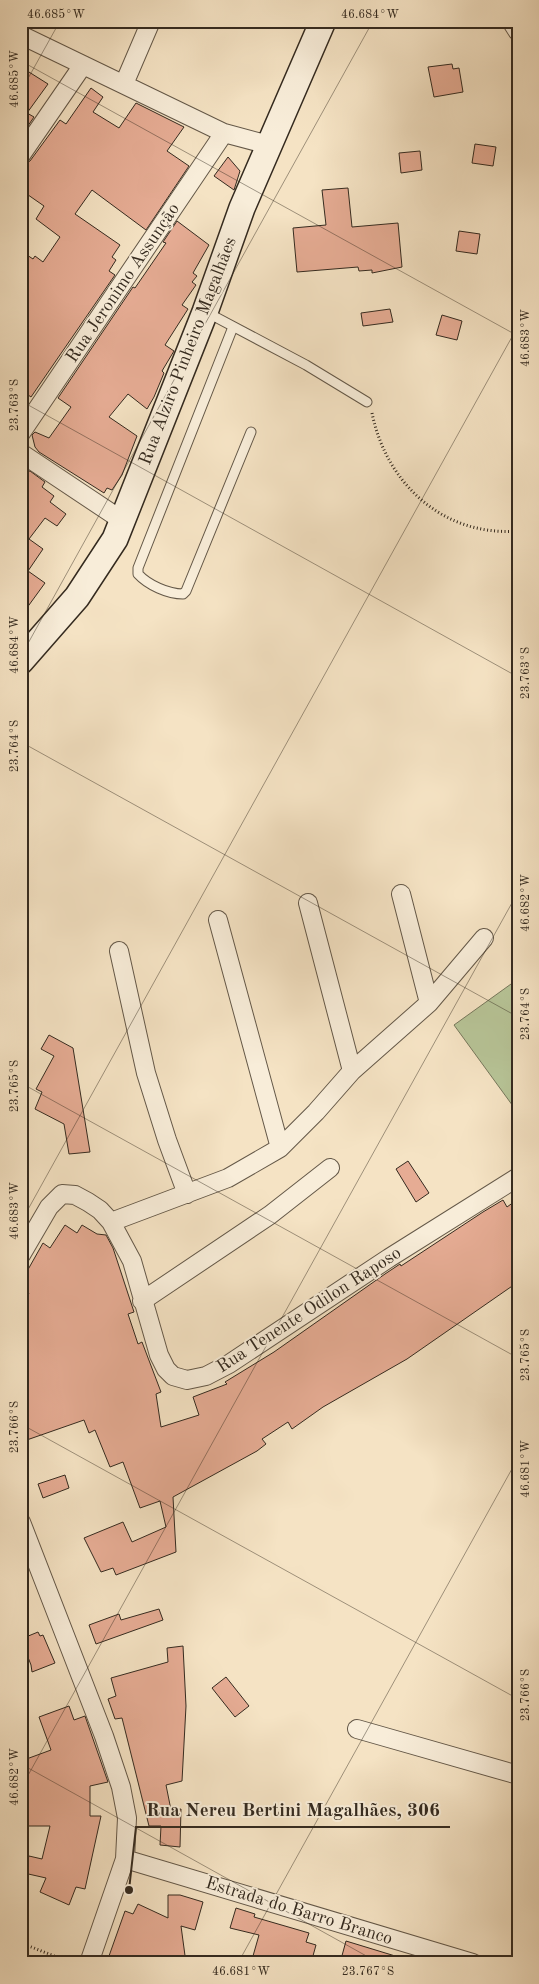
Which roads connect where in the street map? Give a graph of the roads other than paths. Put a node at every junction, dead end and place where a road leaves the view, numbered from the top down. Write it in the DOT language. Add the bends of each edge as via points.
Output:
graph roads {
  1 [pos="151,21"];
  2 [pos="323,21"];
  3 [pos="511,21"];
  4 [pos="518,32"];
  5 [pos="21,35"];
  6 [pos="83,64"];
  7 [pos="124,84"];
  8 [pos="224,133"];
  9 [pos="269,145"];
  10 [pos="21,156"];
  11 [pos="205,312"];
  12 [pos="233,327"];
  13 [pos="367,402"];
  14 [pos="252,432"];
  15 [pos="21,433"];
  16 [pos="21,453"];
  17 [pos="123,521"];
  18 [pos="21,661"];
  19 [pos="400,894"];
  20 [pos="308,903"];
  21 [pos="218,920"];
  22 [pos="484,938"];
  23 [pos="119,952"];
  24 [pos="428,1003"];
  25 [pos="352,1071"];
  26 [pos="280,1148"];
  27 [pos="330,1168"];
  28 [pos="518,1177"];
  29 [pos="187,1194"];
  30 [pos="111,1222"];
  31 [pos="21,1255"];
  32 [pos="142,1301"];
  33 [pos="21,1522"];
  34 [pos="357,1729"];
  35 [pos="518,1775"];
  36 [pos="125,1859"];
  37 [pos="89,1963"];
  38 [pos="473,1963"];
  1 -- 7 [label="street"];
  2 -- 9 [label="street, Rua Alziro Pinheiro Magalhães"];
  3 -- 4 [label="street"];
  5 -- 6 [label="street"];
  6 -- 7 [label="street"];
  6 -- 10 [label="street"];
  7 -- 8 [label="street"];
  8 -- 9 [label="street"];
  8 -- 15 [label="street, Rua Jeronimo Assunção"];
  9 -- 11 [label="street, Rua Alziro Pinheiro Magalhães" via="242,208"];
  11 -- 12 [label="lane"];
  11 -- 17 [label="street, Rua Alziro Pinheiro Magalhães"];
  12 -- 13 [label="lane"];
  12 -- 14 [label="lane" via="138,568 143,579 173,594 186,591"];
  16 -- 17 [label="street"];
  17 -- 18 [label="street, Rua Alziro Pinheiro Magalhães" via="96,571"];
  19 -- 24 [label="street"];
  20 -- 25 [label="street"];
  21 -- 26 [label="street"];
  22 -- 24 [label="street"];
  23 -- 29 [label="street" via="146,1074"];
  24 -- 25 [label="street"];
  25 -- 26 [label="street"];
  26 -- 29 [label="street" via="228,1178"];
  27 -- 32 [label="street" via="270,1215"];
  28 -- 32 [label="street, Rua Tenente Odilon Raposo" via="206,1376 187,1380 166,1369"];
  29 -- 30 [label="street"];
  30 -- 31 [label="street, Rua Tenente Odilon Raposo" via="100,1210 75,1194 62,1194 49,1207"];
  30 -- 32 [label="street, Rua Tenente Odilon Raposo" via="132,1261"];
  33 -- 36 [label="street" via="121,1788 127,1818"];
  34 -- 35 [label="street"];
  36 -- 37 [label="street"];
  36 -- 38 [label="street, Estrada do Barro Branco"];
}
